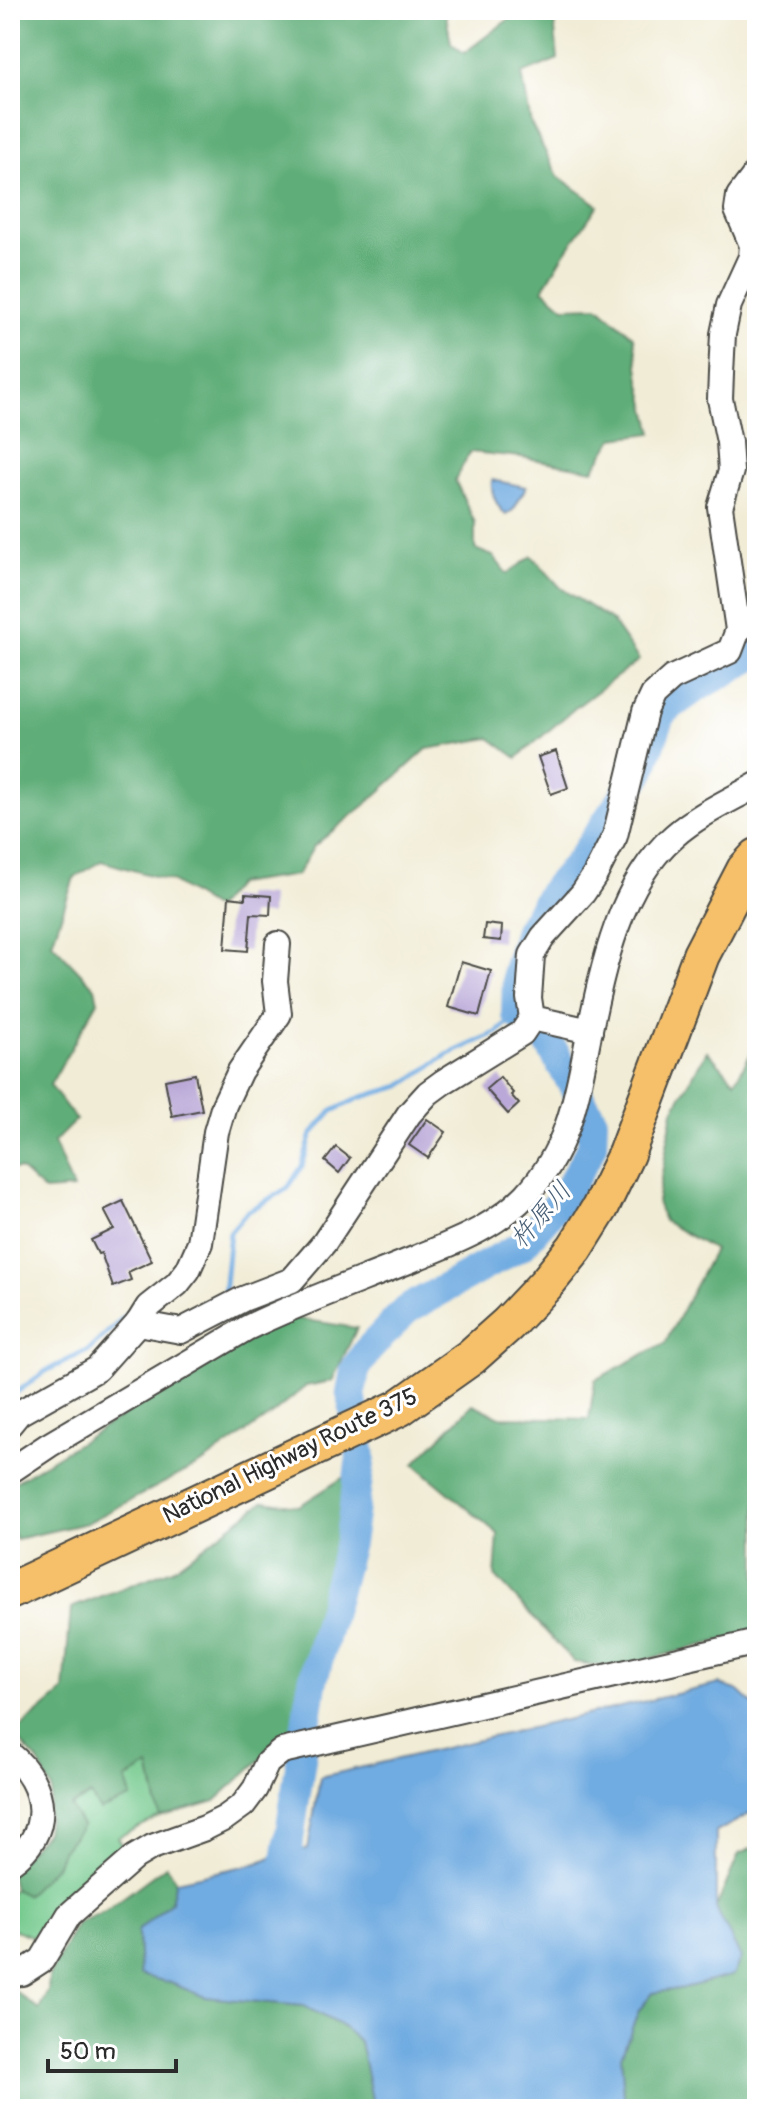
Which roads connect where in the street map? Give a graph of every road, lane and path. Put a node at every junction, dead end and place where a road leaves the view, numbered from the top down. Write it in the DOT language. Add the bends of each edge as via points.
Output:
graph roads {
  1 [pos="757,172"];
  2 [pos="748,622"];
  3 [pos="757,785"];
  4 [pos="757,857"];
  5 [pos="278,944"];
  6 [pos="532,1018"];
  7 [pos="590,1031"];
  8 [pos="143,1315"];
  9 [pos="10,1424"];
  10 [pos="49,1445"];
  11 [pos="10,1451"];
  12 [pos="10,1471"];
  13 [pos="10,1591"];
  14 [pos="749,1644"];
  15 [pos="10,1754"];
  16 [pos="10,1863"];
  17 [pos="10,1974"];
  1 -- 2 [label="street" via="739,196 737,210 752,245 751,257 723,334 720,399 731,471 720,507"];
  2 -- 6 [label="street" via="730,651 672,678 653,695 615,836 583,893 532,955"];
  3 -- 7 [label="street" via="702,814 672,837 646,868 616,925"];
  4 -- 13 [label="highway, National Highway Route 375" via="701,955 626,1154 600,1208 546,1284 490,1340 399,1408"];
  5 -- 8 [label="street" via="279,1014 224,1105 200,1243 177,1284"];
  6 -- 7 [label="street"];
  6 -- 8 [label="street" via="522,1033 428,1093 324,1243 292,1280 181,1331"];
  7 -- 10 [label="street" via="567,1130 548,1168 509,1212 477,1233 270,1317"];
  8 -- 9 [label="street" via="97,1369 19,1413"];
  10 -- 11 [label="street" via="42,1438"];
  10 -- 12 [label="street"];
  14 -- 17 [label="street" via="282,1751 267,1763 243,1805 215,1823 135,1857 69,1915 42,1960"];
  15 -- 16 [label="street" via="36,1785 42,1816 33,1840"];
}
